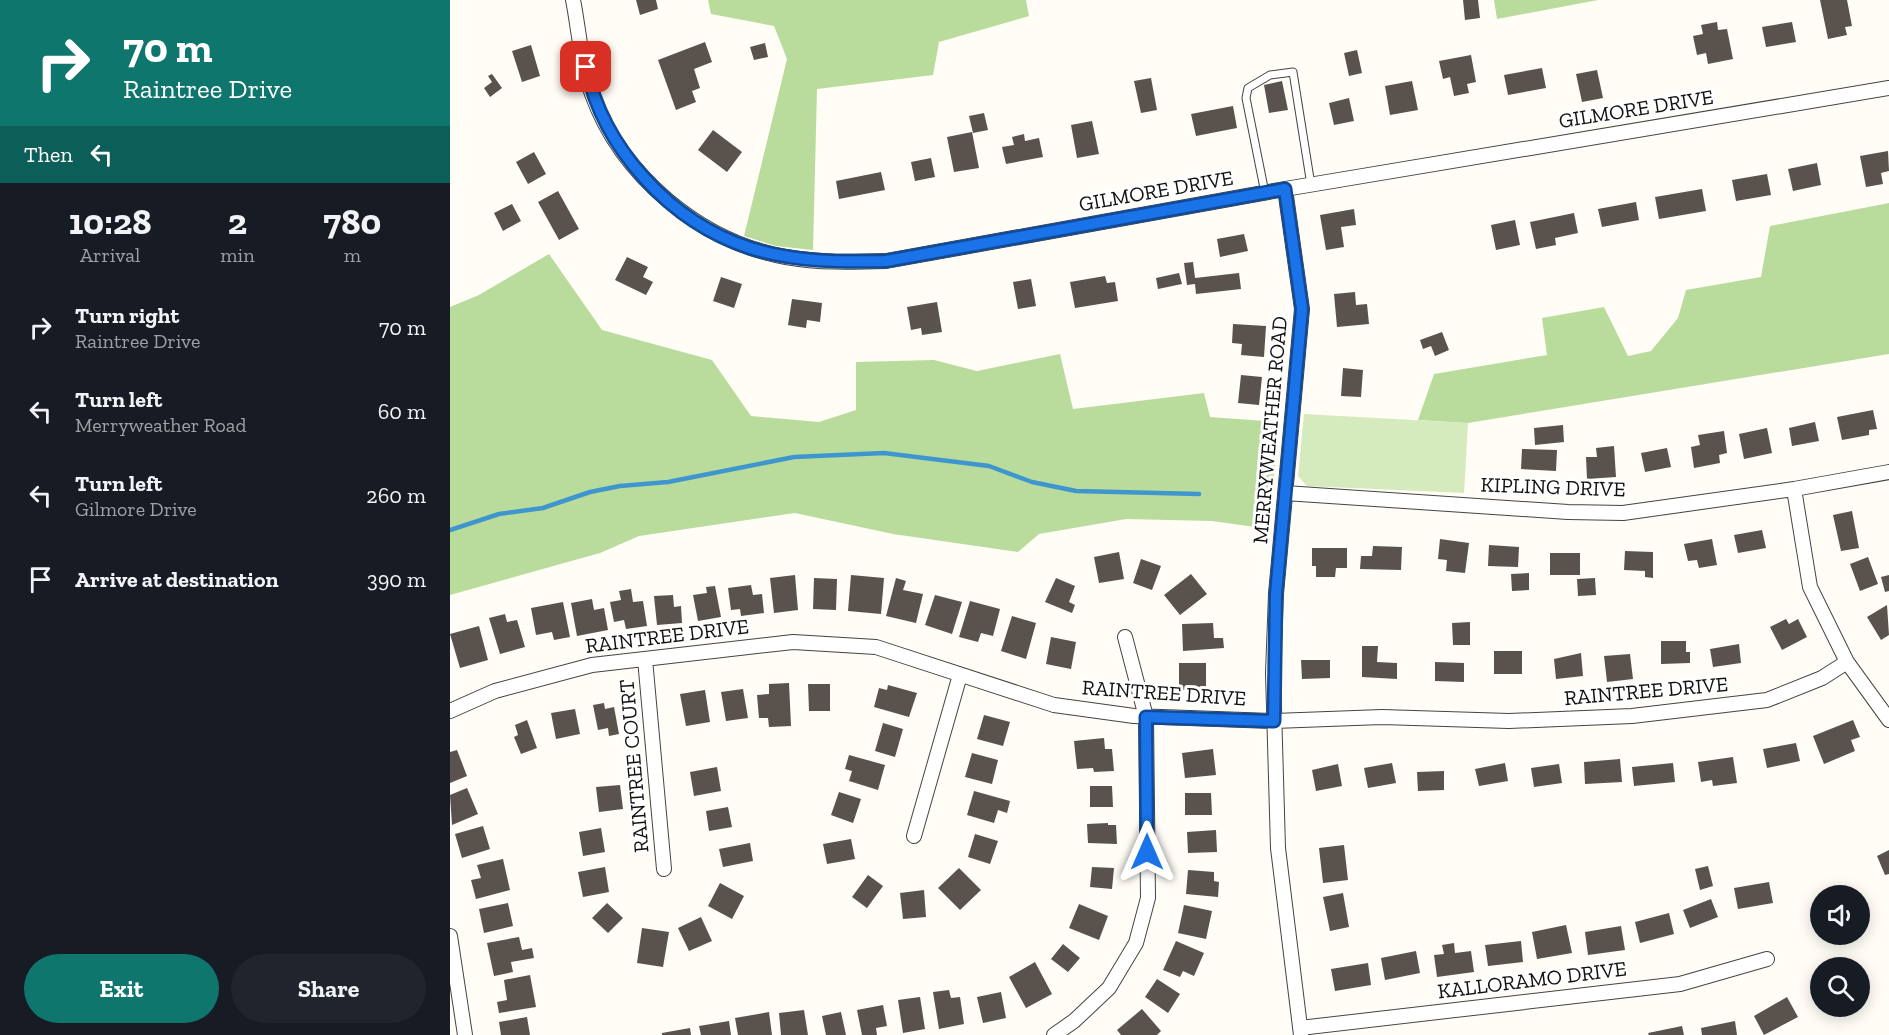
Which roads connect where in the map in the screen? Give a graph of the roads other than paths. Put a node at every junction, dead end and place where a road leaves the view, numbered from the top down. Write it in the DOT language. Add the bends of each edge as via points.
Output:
graph roads {
  1 [pos="573,0"];
  2 [pos="1889,88"];
  3 [pos="1311,185"];
  4 [pos="1285,189"];
  5 [pos="1265,193"];
  6 [pos="1889,472"];
  7 [pos="1794,489"];
  8 [pos="1285,493"];
  9 [pos="1125,637"];
  10 [pos="645,659"];
  11 [pos="1847,662"];
  12 [pos="960,675"];
  13 [pos="450,711"];
  14 [pos="1146,717"];
  15 [pos="1889,720"];
  16 [pos="1274,721"];
  17 [pos="914,836"];
  18 [pos="664,869"];
  19 [pos="450,936"];
  20 [pos="1767,958"];
  21 [pos="1300,1031"];
  22 [pos="465,1035"];
  23 [pos="1054,1035"];
  1 -- 5 [label="street, GILMORE DRIVE" via="591,93 624,156 653,187 686,213 749,248 786,257 836,262 886,261"];
  2 -- 3 [label="street, GILMORE DRIVE"];
  3 -- 4 [label="street, GILMORE DRIVE"];
  3 -- 5 [label="lane" via="1293,72 1270,75 1248,88 1246,98"];
  4 -- 5 [label="street, GILMORE DRIVE"];
  4 -- 8 [label="street, MERRYWEATHER ROAD" via="1302,309"];
  6 -- 7 [label="street, KIPLING DRIVE"];
  7 -- 8 [label="street, KIPLING DRIVE" via="1623,513 1568,513"];
  7 -- 11 [label="street" via="1810,587"];
  8 -- 16 [label="street, MERRYWEATHER ROAD" via="1276,605"];
  9 -- 14 [label="street"];
  10 -- 12 [label="street, RAINTREE DRIVE" via="793,642 876,647"];
  10 -- 13 [label="street, RAINTREE DRIVE" via="592,665 495,691"];
  10 -- 18 [label="street, RAINTREE COURT"];
  11 -- 15 [label="street"];
  11 -- 16 [label="street, RAINTREE DRIVE" via="1822,678 1767,700 1632,716 1509,721 1383,717"];
  12 -- 14 [label="street, RAINTREE DRIVE" via="1054,705"];
  12 -- 17 [label="street"];
  14 -- 16 [label="street, RAINTREE DRIVE"];
  14 -- 23 [label="street" via="1148,898 1137,943 1109,988"];
  16 -- 21 [label="street, MERRYWEATHER ROAD" via="1278,848"];
  19 -- 22 [label="street"];
  20 -- 21 [label="street, KALLORAMO DRIVE" via="1680,984"];
}
